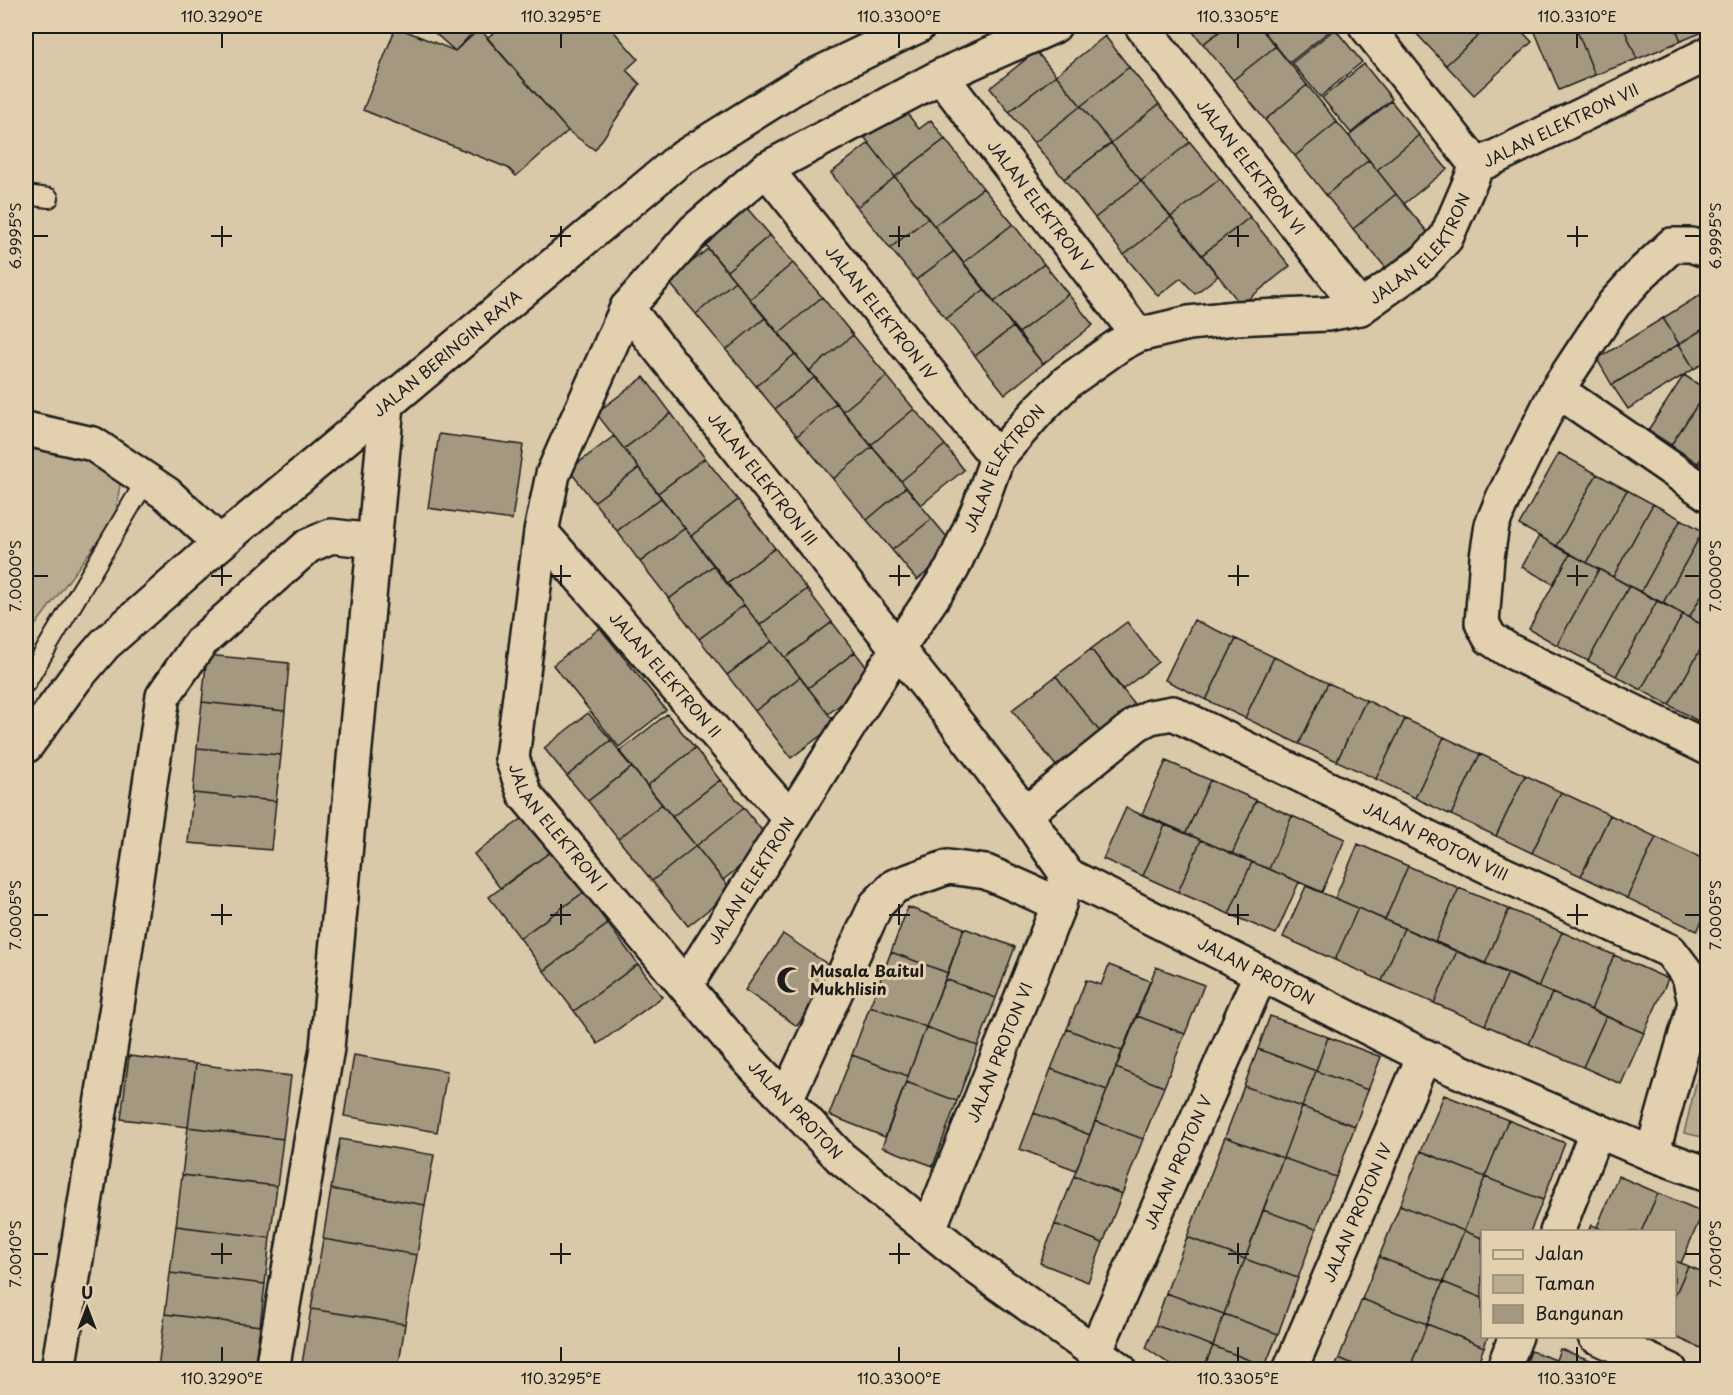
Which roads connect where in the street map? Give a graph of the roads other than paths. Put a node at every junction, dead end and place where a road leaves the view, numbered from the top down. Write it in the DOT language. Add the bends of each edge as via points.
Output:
graph roads {
  1 [pos="918,26"];
  2 [pos="1054,26"];
  3 [pos="1142,26"];
  4 [pos="1366,26"];
  5 [pos="1707,54"];
  6 [pos="941,76"];
  7 [pos="1477,166"];
  8 [pos="766,169"];
  9 [pos="26,195"];
  10 [pos="49,198"];
  11 [pos="1707,251"];
  12 [pos="627,308"];
  13 [pos="1360,308"];
  14 [pos="1138,335"];
  15 [pos="1557,390"];
  16 [pos="387,405"];
  17 [pos="26,429"];
  18 [pos="997,458"];
  19 [pos="146,480"];
  20 [pos="1707,494"];
  21 [pos="541,532"];
  22 [pos="374,541"];
  23 [pos="220,543"];
  24 [pos="905,657"];
  25 [pos="26,683"];
  26 [pos="26,746"];
  27 [pos="1707,748"];
  28 [pos="1025,814"];
  29 [pos="790,818"];
  30 [pos="1063,889"];
  31 [pos="1261,973"];
  32 [pos="686,985"];
  33 [pos="1424,1056"];
  34 [pos="786,1099"];
  35 [pos="1598,1130"];
  36 [pos="1652,1154"];
  37 [pos="1707,1174"];
  38 [pos="929,1229"];
  39 [pos="1558,1230"];
  40 [pos="1515,1338"];
  41 [pos="1599,1338"];
  42 [pos="1108,1361"];
  43 [pos="58,1370"];
  44 [pos="272,1370"];
  45 [pos="1290,1370"];
  46 [pos="1503,1370"];
  47 [pos="1670,1370"];
  1 -- 16 [label="street, JALAN BERINGIN RAYA" via="808,79 679,160"];
  2 -- 6 [label="street"];
  3 -- 13 [label="street, JALAN ELEKTRON VI"];
  4 -- 7 [label="street, JALAN ELEKTRON VII"];
  5 -- 7 [label="street, JALAN ELEKTRON VII"];
  6 -- 8 [label="street"];
  6 -- 14 [label="street, JALAN ELEKTRON V"];
  7 -- 13 [label="street, JALAN ELEKTRON" via="1446,238 1423,263"];
  8 -- 12 [label="street" via="694,231"];
  8 -- 18 [label="street, JALAN ELEKTRON IV"];
  9 -- 10 [label="lane"];
  11 -- 15 [label="street" via="1691,245 1672,245 1614,304"];
  12 -- 21 [label="street" via="553,474"];
  12 -- 24 [label="street, JALAN ELEKTRON III"];
  13 -- 14 [label="street, JALAN ELEKTRON" via="1327,314 1190,322"];
  14 -- 18 [label="street, JALAN ELEKTRON" via="1067,382"];
  15 -- 20 [label="street"];
  15 -- 27 [label="street" via="1492,525 1482,623 1490,638 1508,650"];
  16 -- 22 [label="street"];
  16 -- 23 [label="street, JALAN BERINGIN RAYA"];
  17 -- 19 [label="street" via="93,444"];
  18 -- 24 [label="street, JALAN ELEKTRON" via="952,569"];
  19 -- 23 [label="street"];
  19 -- 25 [label="lane"];
  21 -- 29 [label="street, JALAN ELEKTRON II"];
  21 -- 32 [label="street, JALAN ELEKTRON I" via="512,758 525,795"];
  22 -- 43 [label="street" via="331,536 308,546 200,643 163,696"];
  22 -- 44 [label="street" via="327,1048"];
  23 -- 26 [label="street, JALAN BERINGIN RAYA" via="105,644"];
  24 -- 28 [label="street, JALAN PROTON"];
  24 -- 29 [label="street, JALAN ELEKTRON"];
  28 -- 30 [label="street, JALAN PROTON"];
  28 -- 36 [label="street, JALAN PROTON VIII" via="1137,724 1173,713 1498,872 1670,951 1689,976 1695,1003"];
  29 -- 32 [label="street, JALAN ELEKTRON"];
  30 -- 31 [label="street, JALAN PROTON"];
  30 -- 34 [label="street" via="948,867 895,886 876,904"];
  30 -- 38 [label="street, JALAN PROTON VI"];
  31 -- 33 [label="street, JALAN PROTON"];
  31 -- 42 [label="street, JALAN PROTON V"];
  32 -- 34 [label="street, JALAN PROTON" via="739,1050"];
  33 -- 35 [label="street, JALAN PROTON"];
  33 -- 45 [label="street, JALAN PROTON IV"];
  34 -- 38 [label="street, JALAN PROTON" via="841,1158"];
  35 -- 36 [label="street, JALAN PROTON"];
  35 -- 39 [label="street"];
  36 -- 37 [label="street, JALAN PROTON"];
  38 -- 42 [label="street, JALAN PROTON"];
  40 -- 46 [label="street"];
  41 -- 47 [label="street"];
}
